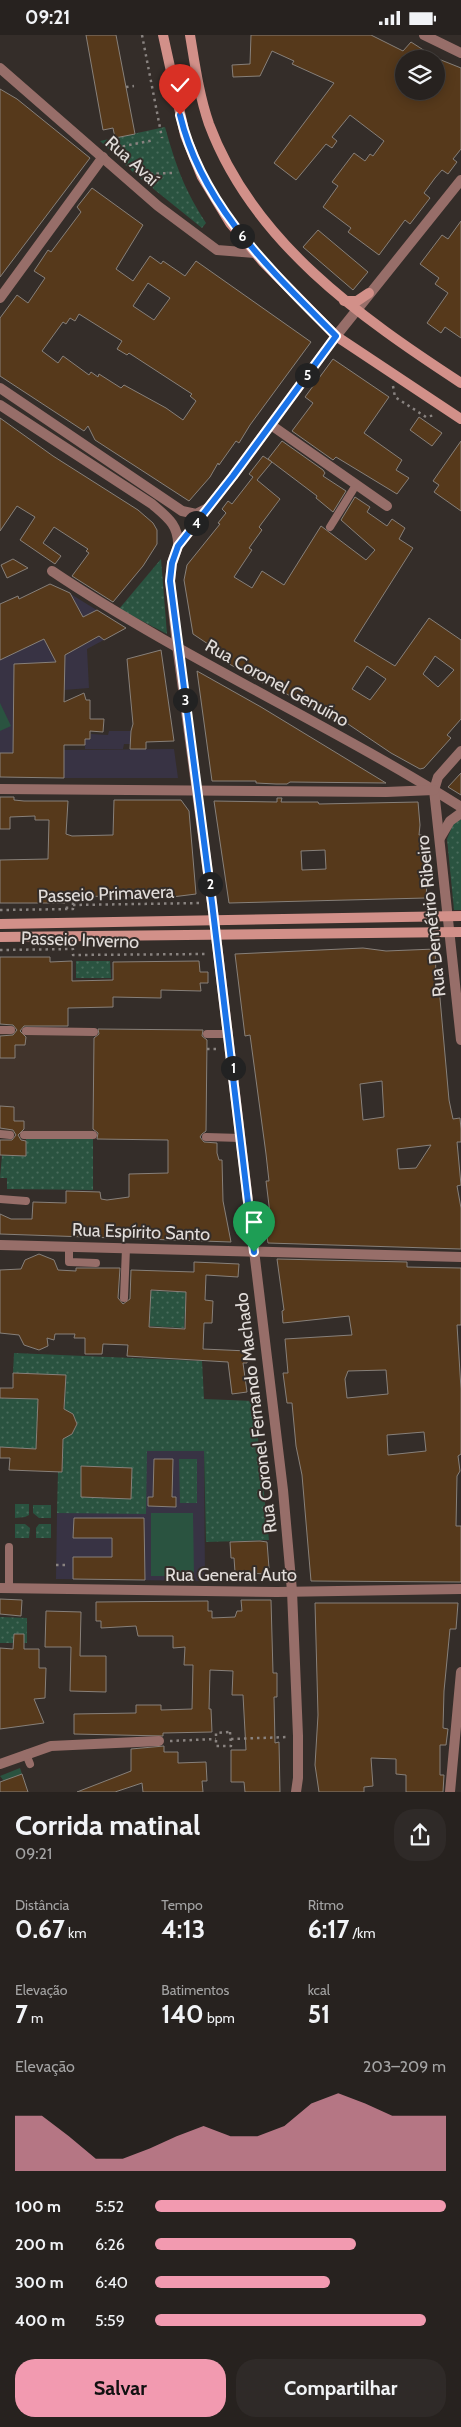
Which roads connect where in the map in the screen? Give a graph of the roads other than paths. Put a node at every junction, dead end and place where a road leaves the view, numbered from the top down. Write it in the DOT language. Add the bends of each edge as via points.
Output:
graph roads {
  1 [pos="163,35"];
  2 [pos="190,35"];
  3 [pos="424,35"];
  4 [pos="461,53"];
  5 [pos="0,68"];
  6 [pos="103,157"];
  7 [pos="461,179"];
  8 [pos="255,253"];
  9 [pos="369,293"];
  10 [pos="0,297"];
  11 [pos="344,301"];
  12 [pos="356,311"];
  13 [pos="336,336"];
  14 [pos="461,383"];
  15 [pos="0,388"];
  16 [pos="0,405"];
  17 [pos="461,419"];
  18 [pos="271,425"];
  19 [pos="356,485"];
  20 [pos="386,506"];
  21 [pos="209,507"];
  22 [pos="330,527"];
  23 [pos="178,546"];
  24 [pos="52,571"];
  25 [pos="177,645"];
  26 [pos="461,751"];
  27 [pos="0,789"];
  28 [pos="434,790"];
  29 [pos="198,791"];
  30 [pos="461,807"];
  31 [pos="461,813"];
  32 [pos="440,838"];
  33 [pos="446,916"];
  34 [pos="461,916"];
  35 [pos="214,921"];
  36 [pos="0,924"];
  37 [pos="449,932"];
  38 [pos="461,932"];
  39 [pos="216,936"];
  40 [pos="0,937"];
  41 [pos="0,1030"];
  42 [pos="11,1030"];
  43 [pos="26,1031"];
  44 [pos="94,1032"];
  45 [pos="207,1033"];
  46 [pos="229,1034"];
  47 [pos="461,1039"];
  48 [pos="0,1135"];
  49 [pos="10,1135"];
  50 [pos="24,1135"];
  51 [pos="93,1135"];
  52 [pos="206,1137"];
  53 [pos="241,1138"];
  54 [pos="0,1199"];
  55 [pos="26,1201"];
  56 [pos="0,1245"];
  57 [pos="69,1246"];
  58 [pos="126,1248"];
  59 [pos="254,1252"];
  60 [pos="461,1257"];
  61 [pos="96,1263"];
  62 [pos="124,1299"];
  63 [pos="9,1547"];
  64 [pos="4,1589"];
  65 [pos="461,1589"];
  66 [pos="292,1591"];
  67 [pos="461,1672"];
  68 [pos="159,1741"];
  69 [pos="0,1764"];
  70 [pos="296,1792"];
  71 [pos="450,1792"];
  1 -- 8 [label="main road" via="185,135 202,177 230,223"];
  2 -- 11 [label="main road" via="209,123 226,161 251,202 282,240"];
  3 -- 4 [label="street"];
  5 -- 6 [label="street, Rua Avaí"];
  6 -- 8 [label="street, Rua Avaí" via="158,206 217,250"];
  6 -- 10 [label="street"];
  7 -- 9 [label="street"];
  8 -- 13 [label="main road"];
  9 -- 11 [label="main road" via="357,301"];
  9 -- 12 [label="street"];
  11 -- 12 [label="main road"];
  12 -- 13 [label="street"];
  12 -- 14 [label="main road"];
  13 -- 17 [label="main road"];
  13 -- 18 [label="street"];
  15 -- 21 [label="street" via="182,511 196,513"];
  16 -- 23 [label="street" via="152,504 176,527"];
  18 -- 19 [label="street"];
  18 -- 21 [label="street"];
  19 -- 20 [label="street"];
  19 -- 22 [label="lane"];
  21 -- 23 [label="street"];
  23 -- 25 [label="street, Rua Coronel Fernando Machado" via="170,581"];
  24 -- 25 [label="street, Rua Coronel Genuíno" via="109,609"];
  25 -- 28 [label="street, Rua Coronel Genuíno"];
  25 -- 29 [label="street, Rua Coronel Fernando Machado"];
  26 -- 28 [label="street" via="438,777"];
  27 -- 29 [label="street"];
  28 -- 29 [label="street"];
  28 -- 30 [label="street, Rua Coronel Genuíno"];
  28 -- 32 [label="street, Rua Demétrio Ribeiro"];
  29 -- 35 [label="street, Rua Coronel Fernando Machado"];
  31 -- 32 [label="street" via="450,821"];
  32 -- 33 [label="street, Rua Demétrio Ribeiro"];
  33 -- 34 [label="main road"];
  33 -- 35 [label="main road"];
  33 -- 37 [label="street, Rua Demétrio Ribeiro"];
  35 -- 36 [label="main road"];
  35 -- 39 [label="street, Rua Coronel Fernando Machado"];
  37 -- 38 [label="main road"];
  37 -- 39 [label="main road"];
  37 -- 47 [label="street, Rua Demétrio Ribeiro"];
  39 -- 40 [label="main road"];
  39 -- 46 [label="street, Rua Coronel Fernando Machado"];
  41 -- 42 [label="lane"];
  43 -- 44 [label="lane"];
  45 -- 46 [label="lane"];
  46 -- 53 [label="street, Rua Coronel Fernando Machado"];
  48 -- 49 [label="lane"];
  50 -- 51 [label="lane"];
  52 -- 53 [label="lane"];
  53 -- 59 [label="street, Rua Coronel Fernando Machado"];
  54 -- 55 [label="lane"];
  56 -- 57 [label="street, Rua Espírito Santo"];
  57 -- 58 [label="street, Rua Espírito Santo"];
  57 -- 61 [label="lane" via="69,1262"];
  58 -- 59 [label="street, Rua Espírito Santo"];
  58 -- 62 [label="lane"];
  59 -- 60 [label="street, Rua Espírito Santo"];
  59 -- 66 [label="street, Rua Coronel Fernando Machado"];
  63 -- 64 [label="lane"];
  64 -- 66 [label="street, Rua General Auto"];
  65 -- 66 [label="street, Rua General Auto"];
  66 -- 70 [label="street, Rua Coronel Fernando Machado" via="298,1736"];
  67 -- 71 [label="street"];
  68 -- 69 [label="street" via="51,1745 28,1759"];
}
